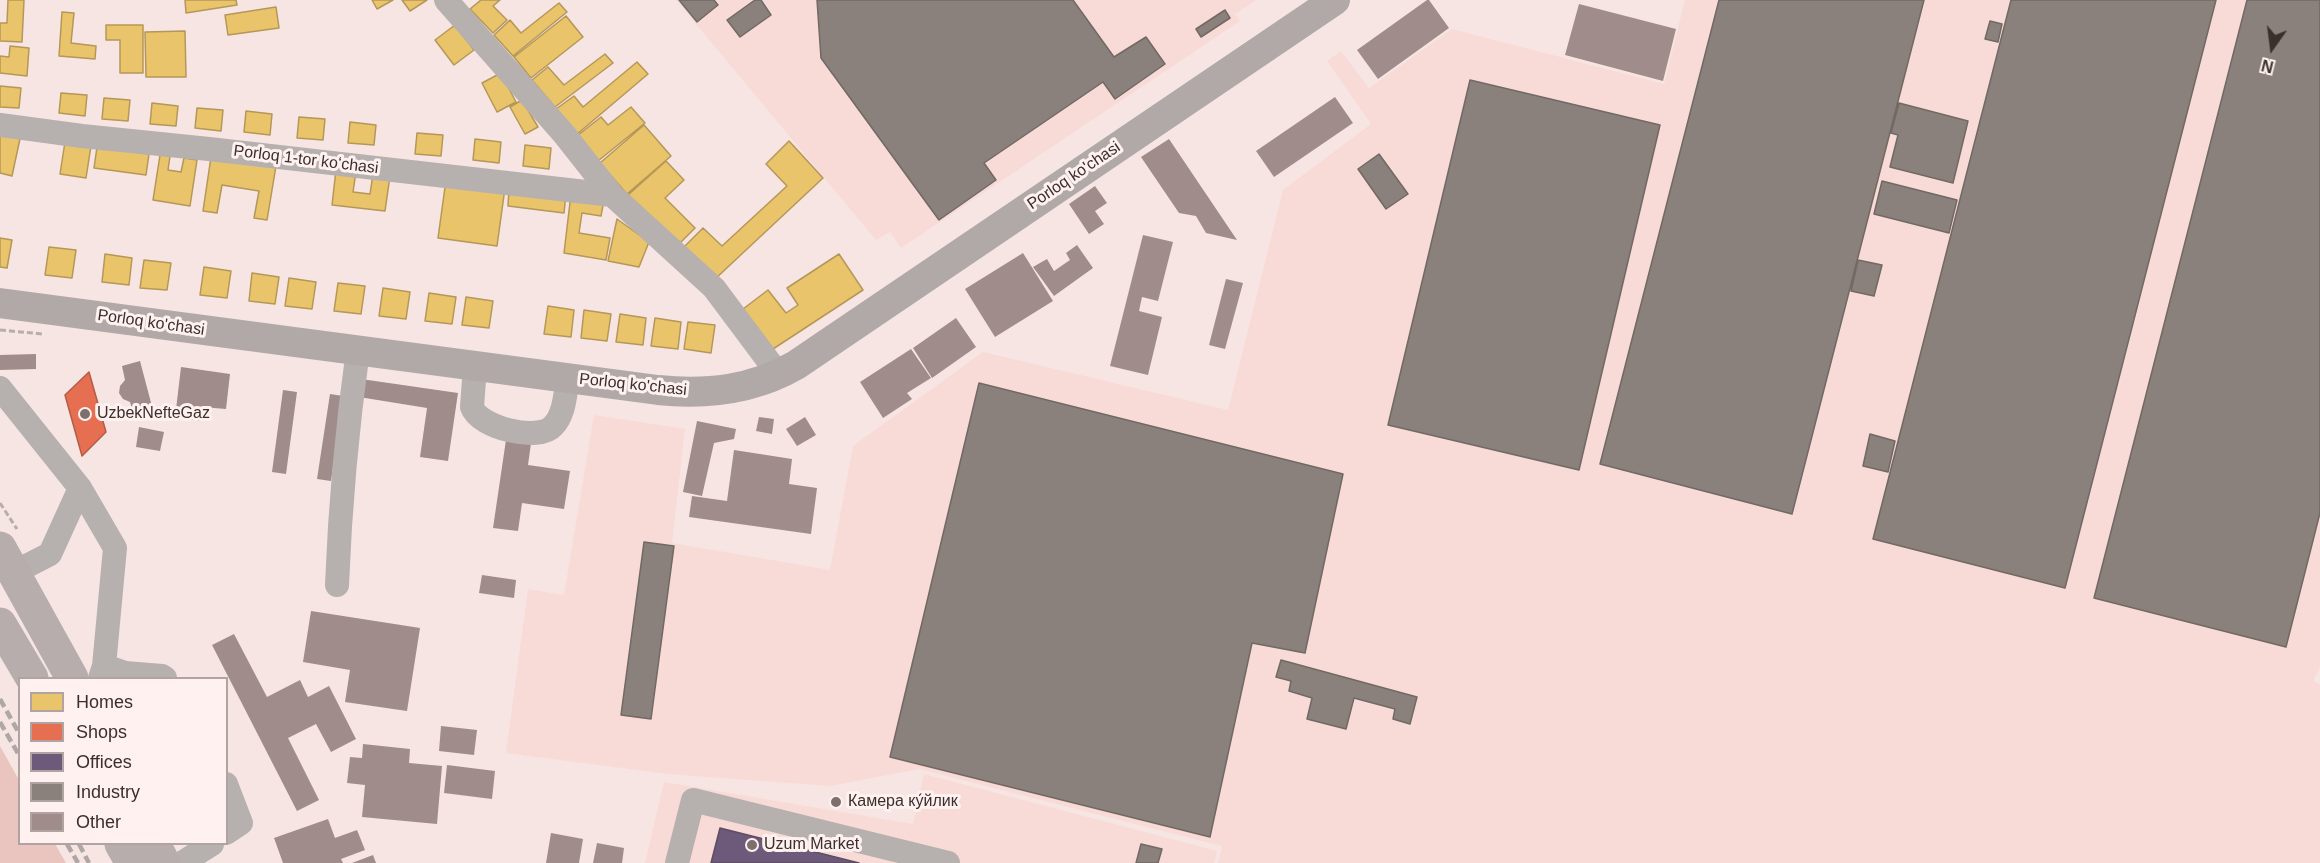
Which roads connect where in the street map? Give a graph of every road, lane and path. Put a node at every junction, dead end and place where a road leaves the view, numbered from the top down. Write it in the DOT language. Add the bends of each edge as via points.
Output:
graph roads {
  1 [pos="446,0"];
  2 [pos="1335,0"];
  3 [pos="0,125"];
  4 [pos="612,195"];
  5 [pos="0,303"];
  6 [pos="358,350"];
  7 [pos="475,366"];
  8 [pos="779,375"];
  9 [pos="568,378"];
  10 [pos="0,388"];
  11 [pos="80,488"];
  12 [pos="8,560"];
  13 [pos="337,585"];
  14 [pos="0,624"];
  15 [pos="102,672"];
  16 [pos="31,677"];
  17 [pos="71,677"];
  18 [pos="164,677"];
  19 [pos="228,788"];
  20 [pos="228,832"];
  21 [pos="122,845"];
  22 [pos="155,845"];
  23 [pos="209,845"];
  24 [pos="132,863"];
  25 [pos="164,863"];
  26 [pos="182,863"];
  27 [pos="677,863"];
  28 [pos="948,863"];
  1 -- 4 [label="street"];
  2 -- 8 [label="main road, Porloq ko'chasi"];
  3 -- 4 [label="street, Porloq 1-tor koʻchasi"];
  4 -- 8 [label="street" via="714,288"];
  5 -- 6 [label="main road, Porloq ko'chasi"];
  6 -- 7 [label="main road, Porloq ko'chasi"];
  6 -- 13 [label="street" via="339,527"];
  7 -- 9 [label="main road, Porloq ko'chasi"];
  7 -- 9 [label="street" via="473,412 489,425 514,431 539,433 554,426"];
  8 -- 9 [label="main road, Porloq ko'chasi" via="751,385 706,392"];
  10 -- 11 [label="street"];
  11 -- 12 [label="street" via="50,554"];
  11 -- 15 [label="street" via="115,548"];
  12 -- 17 [label="highway"];
  14 -- 16 [label="highway"];
  15 -- 18 [label="street"];
  19 -- 20 [label="street" via="241,823"];
  21 -- 24 [label="highway"];
  22 -- 25 [label="highway"];
  23 -- 26 [label="street"];
  27 -- 28 [label="street" via="693,800"];
}
